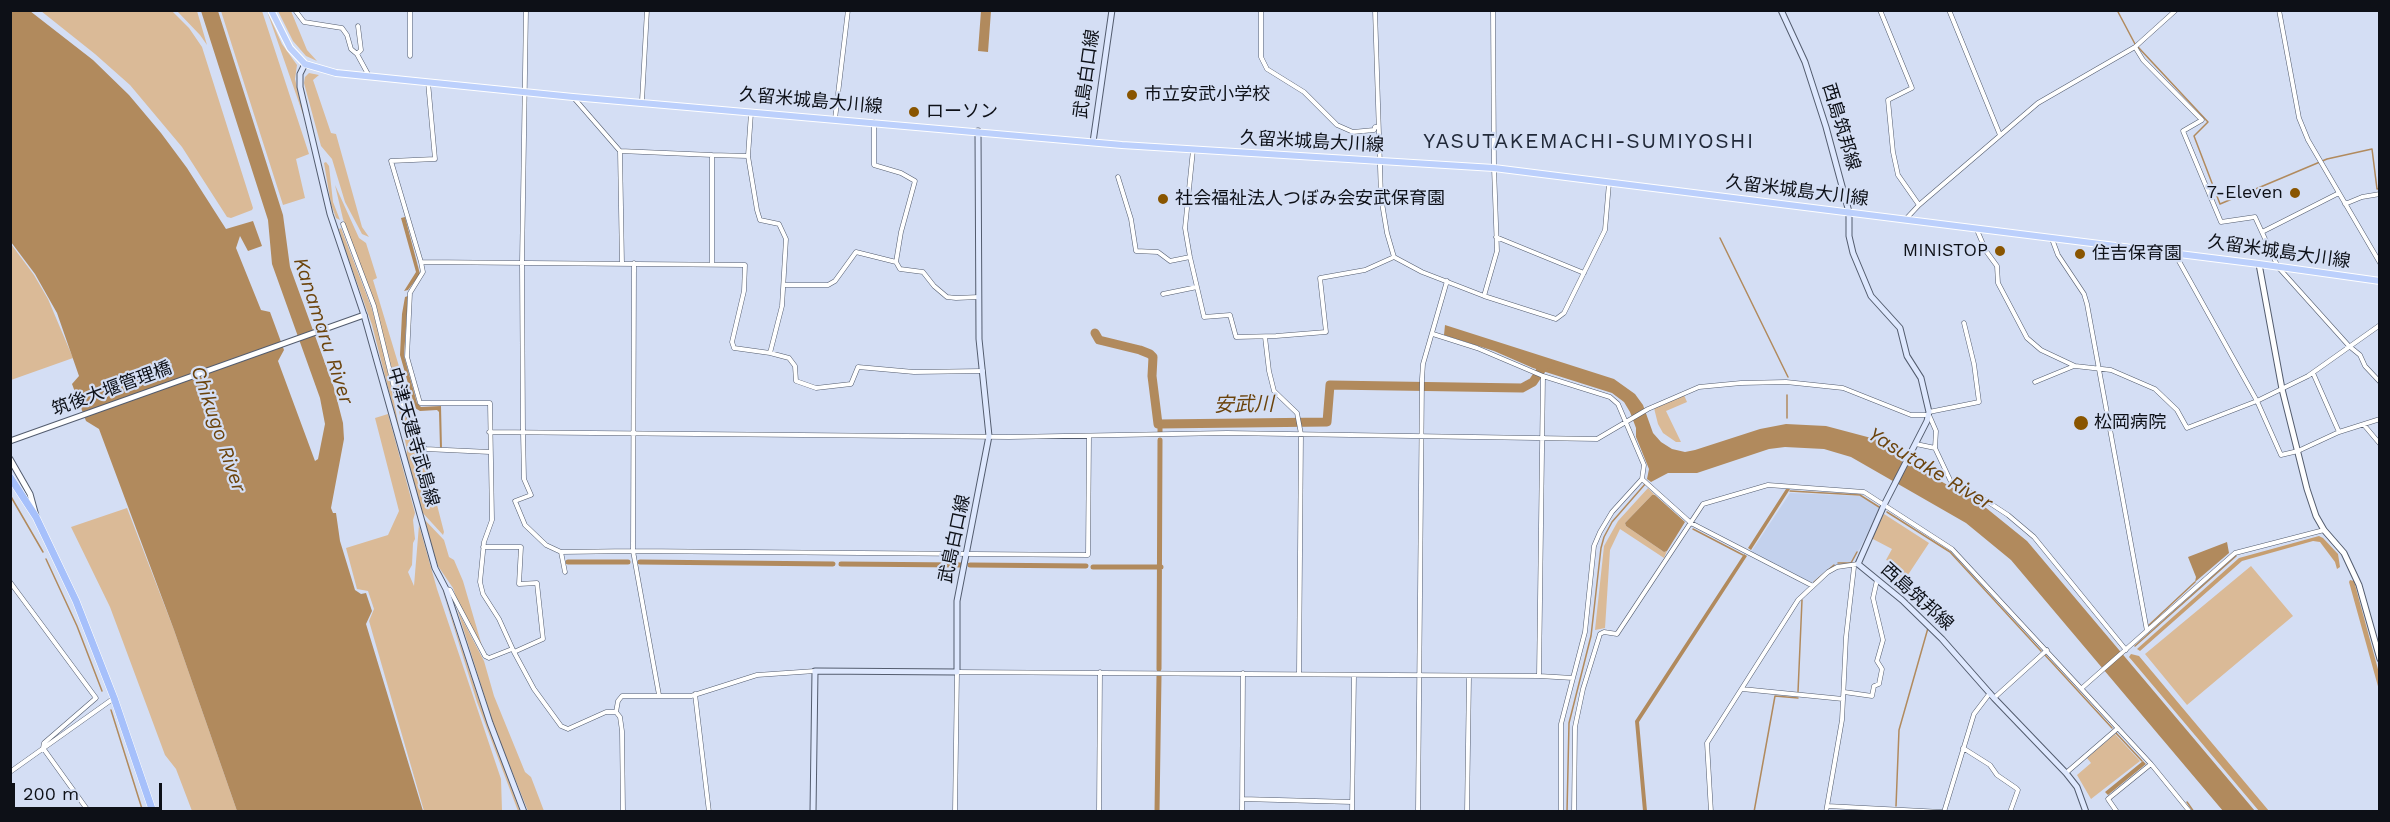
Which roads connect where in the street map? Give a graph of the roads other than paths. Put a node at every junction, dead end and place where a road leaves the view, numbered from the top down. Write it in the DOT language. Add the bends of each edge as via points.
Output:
graph roads {
  1 [pos="271,10"];
  2 [pos="295,10"];
  3 [pos="410,10"];
  4 [pos="526,10"];
  5 [pos="647,10"];
  6 [pos="848,10"];
  7 [pos="1112,10"];
  8 [pos="1261,10"];
  9 [pos="1375,10"];
  10 [pos="1493,10"];
  11 [pos="1781,10"];
  12 [pos="1880,10"];
  13 [pos="1949,10"];
  14 [pos="2176,10"];
  15 [pos="2278,10"];
  16 [pos="358,26"];
  17 [pos="2135,47"];
  18 [pos="357,54"];
  19 [pos="410,56"];
  20 [pos="305,64"];
  21 [pos="370,77"];
  22 [pos="428,81"];
  23 [pos="524,90"];
  24 [pos="573,96"];
  25 [pos="642,101"];
  26 [pos="751,111"];
  27 [pos="835,119"];
  28 [pos="874,122"];
  29 [pos="1378,127"];
  30 [pos="978,131"];
  31 [pos="2000,135"];
  32 [pos="1093,142"];
  33 [pos="1193,150"];
  34 [pos="620,151"];
  35 [pos="712,155"];
  36 [pos="748,156"];
  37 [pos="1379,161"];
  38 [pos="1494,168"];
  39 [pos="1118,177"];
  40 [pos="1609,183"];
  41 [pos="2339,193"];
  42 [pos="2379,194"];
  43 [pos="2345,204"];
  44 [pos="1918,205"];
  45 [pos="1912,211"];
  46 [pos="1849,212"];
  47 [pos="1905,220"];
  48 [pos="1916,222"];
  49 [pos="343,224"];
  50 [pos="1977,230"];
  51 [pos="2262,232"];
  52 [pos="1496,237"];
  53 [pos="2052,239"];
  54 [pos="2175,253"];
  55 [pos="1394,256"];
  56 [pos="1190,257"];
  57 [pos="421,262"];
  58 [pos="896,262"];
  59 [pos="522,263"];
  60 [pos="634,263"];
  61 [pos="2379,263"];
  62 [pos="622,264"];
  63 [pos="712,264"];
  64 [pos="2259,264"];
  65 [pos="2278,267"];
  66 [pos="1584,273"];
  67 [pos="2379,281"];
  68 [pos="1447,282"];
  69 [pos="784,285"];
  70 [pos="1197,287"];
  71 [pos="1163,294"];
  72 [pos="1484,296"];
  73 [pos="979,297"];
  74 [pos="362,316"];
  75 [pos="1964,323"];
  76 [pos="2379,325"];
  77 [pos="1433,334"];
  78 [pos="1265,337"];
  79 [pos="2349,346"];
  80 [pos="770,353"];
  81 [pos="2075,366"];
  82 [pos="2100,369"];
  83 [pos="984,372"];
  84 [pos="2313,373"];
  85 [pos="1543,376"];
  86 [pos="2035,382"];
  87 [pos="2379,382"];
  88 [pos="2282,389"];
  89 [pos="2257,401"];
  90 [pos="1929,414"];
  91 [pos="2379,419"];
  92 [pos="1627,420"];
  93 [pos="2364,424"];
  94 [pos="489,432"];
  95 [pos="523,432"];
  96 [pos="2339,432"];
  97 [pos="632,433"];
  98 [pos="1300,433"];
  99 [pos="989,435"];
  100 [pos="1089,436"];
  101 [pos="1421,437"];
  102 [pos="1541,439"];
  103 [pos="10,441"];
  104 [pos="1916,444"];
  105 [pos="2379,444"];
  106 [pos="1935,448"];
  107 [pos="2298,451"];
  108 [pos="490,452"];
  109 [pos="10,459"];
  110 [pos="10,477"];
  111 [pos="1642,478"];
  112 [pos="1884,505"];
  113 [pos="36,517"];
  114 [pos="1691,523"];
  115 [pos="2324,530"];
  116 [pos="483,547"];
  117 [pos="633,551"];
  118 [pos="561,552"];
  119 [pos="967,554"];
  120 [pos="1856,566"];
  121 [pos="565,572"];
  122 [pos="1877,580"];
  123 [pos="10,582"];
  124 [pos="1813,586"];
  125 [pos="446,589"];
  126 [pos="2147,631"];
  127 [pos="513,650"];
  128 [pos="2047,650"];
  129 [pos="2125,651"];
  130 [pos="2379,659"];
  131 [pos="815,671"];
  132 [pos="957,672"];
  133 [pos="1100,672"];
  134 [pos="1243,673"];
  135 [pos="1299,674"];
  136 [pos="1354,675"];
  137 [pos="1539,676"];
  138 [pos="1419,677"];
  139 [pos="1469,677"];
  140 [pos="1573,678"];
  141 [pos="2082,688"];
  142 [pos="1742,689"];
  143 [pos="1844,692"];
  144 [pos="695,694"];
  145 [pos="659,695"];
  146 [pos="1992,696"];
  147 [pos="114,698"];
  148 [pos="1843,699"];
  149 [pos="616,712"];
  150 [pos="2118,728"];
  151 [pos="43,748"];
  152 [pos="1964,748"];
  153 [pos="2151,764"];
  154 [pos="10,772"];
  155 [pos="2066,773"];
  156 [pos="1242,799"];
  157 [pos="1352,802"];
  158 [pos="1827,806"];
  159 [pos="89,812"];
  160 [pos="153,812"];
  161 [pos="524,812"];
  162 [pos="623,812"];
  163 [pos="709,812"];
  164 [pos="813,812"];
  165 [pos="955,812"];
  166 [pos="1099,812"];
  167 [pos="1242,812"];
  168 [pos="1352,812"];
  169 [pos="1418,812"];
  170 [pos="1467,812"];
  171 [pos="1561,812"];
  172 [pos="1574,812"];
  173 [pos="1711,812"];
  174 [pos="1826,812"];
  175 [pos="1943,812"];
  176 [pos="2010,812"];
  177 [pos="2086,812"];
  178 [pos="2117,812"];
  179 [pos="2190,812"];
  1 -- 20 [label="main road" via="290,48"];
  2 -- 18 [label="street" via="304,22 342,28"];
  3 -- 19 [label="street"];
  4 -- 23 [label="street"];
  5 -- 25 [label="street"];
  6 -- 27 [label="street"];
  7 -- 32 [label="main road, 武島白口線"];
  8 -- 29 [label="street" via="1261,57 1267,69 1304,92 1337,125 1353,132"];
  9 -- 29 [label="street"];
  10 -- 38 [label="street"];
  11 -- 46 [label="main road, 西島筑邦線" via="1805,62"];
  12 -- 44 [label="street" via="1912,88 1888,100 1898,175"];
  13 -- 31 [label="street"];
  14 -- 17 [label="street"];
  15 -- 41 [label="street" via="2299,118"];
  16 -- 18 [label="street" via="361,50"];
  17 -- 31 [label="street" via="2038,103"];
  17 -- 51 [label="street" via="2202,120 2183,131 2221,222 2255,217"];
  18 -- 21 [label="street"];
  20 -- 21 [label="main road, 久留米城島大川線"];
  20 -- 74 [label="main road, 中津天建寺武島線" via="300,87 330,214"];
  21 -- 22 [label="main road, 久留米城島大川線"];
  22 -- 23 [label="main road, 久留米城島大川線"];
  22 -- 57 [label="street" via="435,159 391,161"];
  23 -- 24 [label="main road, 久留米城島大川線"];
  23 -- 59 [label="street"];
  24 -- 25 [label="main road, 久留米城島大川線"];
  24 -- 34 [label="street"];
  25 -- 26 [label="main road, 久留米城島大川線"];
  26 -- 27 [label="main road, 久留米城島大川線"];
  26 -- 36 [label="street"];
  27 -- 28 [label="main road, 久留米城島大川線"];
  28 -- 30 [label="main road, 久留米城島大川線"];
  28 -- 58 [label="street" via="874,165 901,172 915,181"];
  29 -- 37 [label="street"];
  30 -- 32 [label="main road, 久留米城島大川線"];
  30 -- 73 [label="main road, 武島白口線"];
  31 -- 44 [label="street"];
  32 -- 33 [label="main road, 久留米城島大川線"];
  33 -- 37 [label="main road, 久留米城島大川線"];
  33 -- 56 [label="street" via="1185,228"];
  34 -- 35 [label="street"];
  34 -- 62 [label="street"];
  35 -- 36 [label="street"];
  35 -- 63 [label="street"];
  36 -- 69 [label="street" via="760,220 779,224 786,239"];
  37 -- 38 [label="main road, 久留米城島大川線"];
  37 -- 55 [label="street" via="1381,197"];
  38 -- 40 [label="main road, 久留米城島大川線"];
  38 -- 52 [label="street"];
  39 -- 56 [label="street" via="1136,251 1158,252 1170,261"];
  40 -- 46 [label="main road, 久留米城島大川線"];
  40 -- 66 [label="street" via="1605,230"];
  41 -- 43 [label="street"];
  41 -- 51 [label="street"];
  42 -- 43 [label="street"];
  43 -- 61 [label="street"];
  44 -- 45 [label="street"];
  45 -- 47 [label="street"];
  45 -- 48 [label="street"];
  46 -- 47 [label="main road, 久留米城島大川線"];
  46 -- 90 [label="main road, 西島筑邦線" via="1849,236 1860,273 1871,296 1900,328 1907,356 1921,378"];
  47 -- 48 [label="main road, 久留米城島大川線"];
  48 -- 50 [label="main road, 久留米城島大川線"];
  49 -- 108 [label="street" via="374,306 394,387 425,449"];
  50 -- 53 [label="main road, 久留米城島大川線"];
  50 -- 81 [label="street" via="1996,266 1998,283 2027,338"];
  51 -- 65 [label="street"];
  52 -- 66 [label="street"];
  52 -- 72 [label="street" via="1497,251"];
  53 -- 54 [label="main road, 久留米城島大川線"];
  53 -- 82 [label="street" via="2084,294"];
  54 -- 64 [label="main road, 久留米城島大川線"];
  54 -- 89 [label="street"];
  55 -- 68 [label="street"];
  55 -- 78 [label="street" via="1365,270 1320,278 1326,332"];
  56 -- 70 [label="street"];
  57 -- 59 [label="street"];
  57 -- 94 [label="street" via="423,272 410,293 407,357 420,403 490,403"];
  58 -- 69 [label="street" via="856,252 828,285"];
  58 -- 73 [label="street" via="900,269 923,272 947,297"];
  59 -- 62 [label="street"];
  59 -- 95 [label="street"];
  60 -- 62 [label="street"];
  60 -- 63 [label="street"];
  60 -- 97 [label="street"];
  63 -- 80 [label="street" via="745,265 734,348"];
  64 -- 65 [label="main road, 久留米城島大川線"];
  64 -- 88 [label="street"];
  65 -- 67 [label="main road, 久留米城島大川線"];
  65 -- 79 [label="street"];
  66 -- 72 [label="street" via="1564,312 1556,319"];
  68 -- 72 [label="street"];
  68 -- 77 [label="street"];
  69 -- 80 [label="street"];
  70 -- 71 [label="street"];
  70 -- 78 [label="street" via="1204,317 1230,315 1236,337"];
  73 -- 83 [label="main road, 武島白口線"];
  74 -- 103 [label="street, 筑後大堰管理橋"];
  74 -- 125 [label="main road, 中津天建寺武島線" via="432,557"];
  75 -- 90 [label="street" via="1979,402"];
  76 -- 79 [label="street"];
  77 -- 85 [label="street"];
  77 -- 101 [label="street" via="1423,364"];
  78 -- 98 [label="street" via="1274,391 1297,413"];
  79 -- 84 [label="street"];
  79 -- 87 [label="street"];
  80 -- 83 [label="street" via="789,358 795,366 796,381 816,387 851,384 858,367"];
  81 -- 82 [label="street"];
  81 -- 86 [label="street"];
  82 -- 89 [label="street" via="2155,389 2177,410 2187,428"];
  82 -- 126 [label="street"];
  83 -- 99 [label="main road, 武島白口線"];
  84 -- 88 [label="street"];
  84 -- 96 [label="street"];
  85 -- 92 [label="street" via="1610,397"];
  85 -- 102 [label="street"];
  88 -- 89 [label="street"];
  88 -- 107 [label="street"];
  89 -- 107 [label="street" via="2281,455"];
  90 -- 92 [label="street" via="1911,415 1843,388 1786,382 1703,386"];
  90 -- 104 [label="main road, 西島筑邦線"];
  90 -- 106 [label="street" via="1936,431"];
  91 -- 93 [label="street"];
  92 -- 102 [label="street" via="1597,439"];
  92 -- 111 [label="street" via="1644,465"];
  93 -- 96 [label="street"];
  93 -- 105 [label="street"];
  94 -- 95 [label="street"];
  94 -- 108 [label="street"];
  95 -- 97 [label="street"];
  95 -- 118 [label="street" via="524,479 531,495 515,501 525,525 546,545"];
  96 -- 107 [label="street"];
  97 -- 99 [label="street"];
  97 -- 117 [label="street"];
  98 -- 100 [label="street"];
  98 -- 101 [label="street"];
  98 -- 135 [label="street"];
  99 -- 100 [label="street"];
  99 -- 119 [label="main road, 武島白口線"];
  100 -- 119 [label="street" via="1088,555"];
  101 -- 102 [label="street"];
  101 -- 138 [label="street"];
  102 -- 137 [label="street"];
  104 -- 106 [label="street"];
  104 -- 112 [label="main road, 西島筑邦線"];
  106 -- 129 [label="street" via="1952,484 1982,498 2034,537"];
  107 -- 115 [label="street" via="2307,489"];
  108 -- 116 [label="street" via="492,520"];
  109 -- 113 [label="street" via="30,494"];
  110 -- 113 [label="highway"];
  111 -- 114 [label="street"];
  111 -- 140 [label="street" via="1612,512 1594,546 1585,632"];
  112 -- 114 [label="street" via="1859,490 1768,484 1706,502"];
  112 -- 120 [label="main road, 西島筑邦線"];
  112 -- 128 [label="street" via="1952,549"];
  113 -- 147 [label="highway" via="76,601"];
  114 -- 124 [label="street"];
  114 -- 172 [label="street" via="1617,634 1600,634 1575,727"];
  115 -- 126 [label="street" via="2235,553"];
  115 -- 130 [label="street" via="2344,553 2360,585"];
  116 -- 127 [label="street" via="481,589"];
  116 -- 127 [label="street" via="521,547 519,584 537,584 543,639"];
  117 -- 118 [label="street"];
  117 -- 119 [label="street"];
  117 -- 145 [label="street"];
  118 -- 121 [label="street"];
  119 -- 132 [label="main road, 武島白口線" via="957,601"];
  120 -- 122 [label="main road, 西島筑邦線"];
  120 -- 124 [label="street" via="1837,567"];
  120 -- 143 [label="street" via="1846,637"];
  122 -- 143 [label="street" via="1873,598 1883,640 1877,661 1882,669 1879,684 1874,686 1872,696"];
  122 -- 146 [label="main road, 西島筑邦線" via="1923,619"];
  123 -- 151 [label="street" via="96,698"];
  124 -- 142 [label="street" via="1798,600"];
  125 -- 127 [label="street" via="453,594 485,656"];
  125 -- 161 [label="main road, 中津天建寺武島線"];
  126 -- 129 [label="street"];
  127 -- 149 [label="street" via="534,689 564,728"];
  128 -- 141 [label="street"];
  128 -- 146 [label="street"];
  129 -- 141 [label="street"];
  131 -- 132 [label="main road"];
  131 -- 144 [label="street" via="758,675"];
  131 -- 164 [label="main road"];
  132 -- 133 [label="street"];
  132 -- 165 [label="street"];
  133 -- 134 [label="street"];
  133 -- 166 [label="street"];
  134 -- 135 [label="street"];
  134 -- 156 [label="street"];
  135 -- 136 [label="street"];
  136 -- 138 [label="street"];
  136 -- 157 [label="street"];
  137 -- 139 [label="street"];
  137 -- 140 [label="street"];
  138 -- 139 [label="street"];
  138 -- 169 [label="street"];
  139 -- 170 [label="street"];
  140 -- 171 [label="street" via="1562,724"];
  141 -- 150 [label="street"];
  142 -- 148 [label="street"];
  142 -- 173 [label="street" via="1707,743"];
  143 -- 148 [label="street"];
  144 -- 145 [label="street"];
  144 -- 163 [label="street"];
  145 -- 149 [label="street" via="622,696"];
  146 -- 152 [label="street" via="1974,714"];
  146 -- 155 [label="main road, 西島筑邦線"];
  147 -- 151 [label="street"];
  147 -- 160 [label="highway"];
  148 -- 158 [label="street"];
  149 -- 162 [label="street" via="621,717 622,731"];
  150 -- 153 [label="street"];
  150 -- 155 [label="street"];
  151 -- 154 [label="street"];
  151 -- 159 [label="street"];
  152 -- 175 [label="street"];
  152 -- 176 [label="street" via="2018,790"];
  153 -- 178 [label="street" via="2108,799"];
  153 -- 179 [label="street"];
  155 -- 177 [label="main road, 西島筑邦線" via="2077,787"];
  156 -- 157 [label="street"];
  156 -- 167 [label="street"];
  157 -- 168 [label="street"];
  158 -- 174 [label="street"];
  158 -- 175 [label="street"];
}
